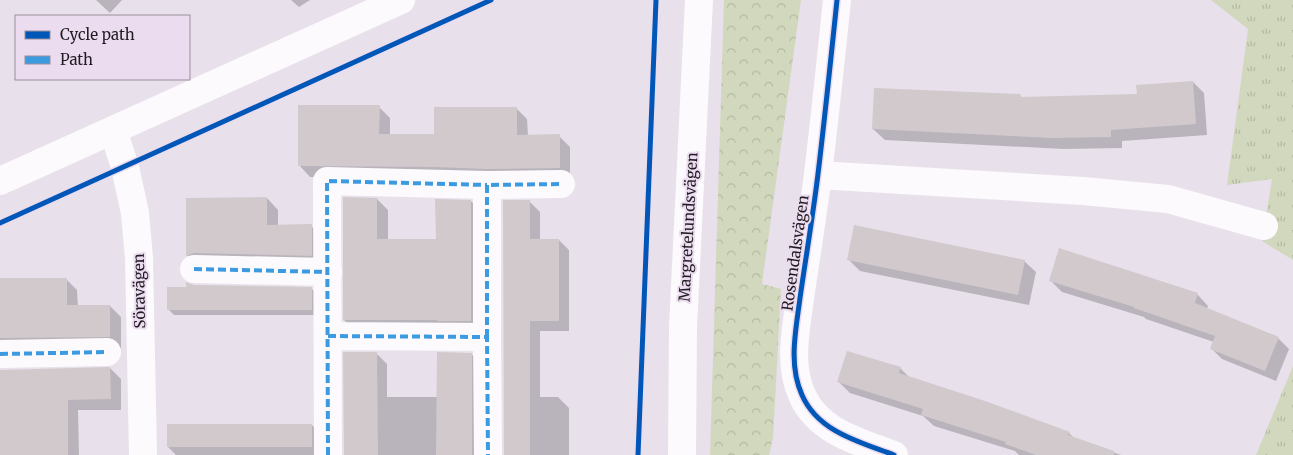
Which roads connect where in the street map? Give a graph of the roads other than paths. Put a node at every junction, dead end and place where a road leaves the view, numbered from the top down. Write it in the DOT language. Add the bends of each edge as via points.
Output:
graph roads {
  1 [pos="401,0"];
  2 [pos="699,0"];
  3 [pos="837,0"];
  4 [pos="113,130"];
  5 [pos="818,175"];
  6 [pos="0,181"];
  7 [pos="561,184"];
  8 [pos="487,185"];
  9 [pos="1264,226"];
  10 [pos="194,269"];
  11 [pos="328,272"];
  12 [pos="328,336"];
  13 [pos="487,337"];
  14 [pos="107,352"];
  15 [pos="0,354"];
  16 [pos="143,455"];
  17 [pos="328,455"];
  18 [pos="488,455"];
  19 [pos="682,455"];
  20 [pos="894,455"];
  1 -- 4 [label="street"];
  2 -- 19 [label="street, Margretelundsvägen" via="683,327"];
  3 -- 5 [label="street, Rosendalsvägen"];
  4 -- 6 [label="street"];
  4 -- 16 [label="street, Söravägen" via="135,213 140,258"];
  5 -- 9 [label="street, Rosendalsvägen" via="1168,199"];
  5 -- 20 [label="street, Rosendalsvägen" via="794,350 795,372 802,396 826,425 847,437"];
  7 -- 8 [label="street"];
  8 -- 11 [label="street" via="327,181"];
  8 -- 13 [label="street"];
  10 -- 11 [label="street"];
  11 -- 12 [label="street"];
  12 -- 13 [label="street"];
  12 -- 17 [label="street"];
  13 -- 18 [label="street"];
  14 -- 15 [label="street"];
}
